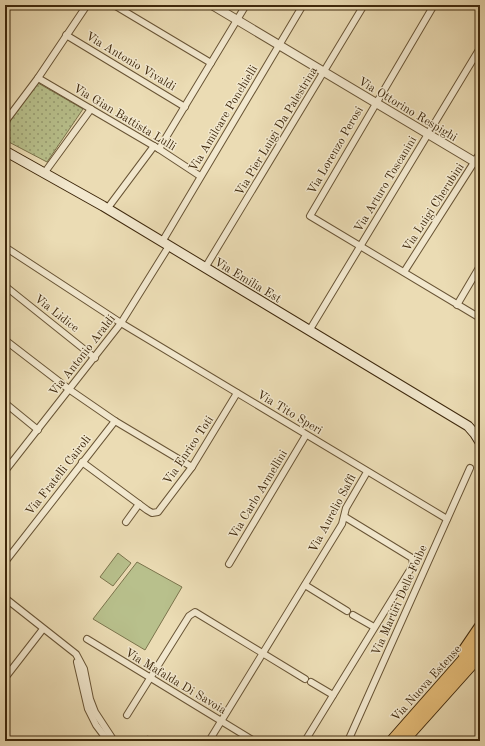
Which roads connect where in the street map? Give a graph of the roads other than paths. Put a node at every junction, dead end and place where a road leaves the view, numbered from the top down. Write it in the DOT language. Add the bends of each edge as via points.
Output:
graph roads {
  1 [pos="87,5"];
  2 [pos="114,5"];
  3 [pos="212,5"];
  4 [pos="246,5"];
  5 [pos="303,5"];
  6 [pos="364,5"];
  7 [pos="434,5"];
  8 [pos="237,20"];
  9 [pos="66,35"];
  10 [pos="279,46"];
  11 [pos="480,48"];
  12 [pos="211,63"];
  13 [pos="324,73"];
  14 [pos="38,78"];
  15 [pos="375,103"];
  16 [pos="184,107"];
  17 [pos="91,109"];
  18 [pos="5,122"];
  19 [pos="427,134"];
  20 [pos="156,148"];
  21 [pos="5,151"];
  22 [pos="480,153"];
  23 [pos="477,164"];
  24 [pos="45,172"];
  25 [pos="200,176"];
  26 [pos="107,209"];
  27 [pos="165,244"];
  28 [pos="361,245"];
  29 [pos="5,247"];
  30 [pos="480,266"];
  31 [pos="205,268"];
  32 [pos="404,272"];
  33 [pos="5,286"];
  34 [pos="457,305"];
  35 [pos="480,318"];
  36 [pos="121,323"];
  37 [pos="309,331"];
  38 [pos="5,340"];
  39 [pos="95,358"];
  40 [pos="70,390"];
  41 [pos="238,393"];
  42 [pos="5,403"];
  43 [pos="114,421"];
  44 [pos="38,430"];
  45 [pos="478,434"];
  46 [pos="306,435"];
  47 [pos="480,442"];
  48 [pos="82,462"];
  49 [pos="192,467"];
  50 [pos="470,468"];
  51 [pos="5,470"];
  52 [pos="367,472"];
  53 [pos="139,504"];
  54 [pos="344,516"];
  55 [pos="447,519"];
  56 [pos="126,522"];
  57 [pos="5,562"];
  58 [pos="229,564"];
  59 [pos="304,585"];
  60 [pos="5,598"];
  61 [pos="347,612"];
  62 [pos="353,615"];
  63 [pos="374,627"];
  64 [pos="480,627"];
  65 [pos="43,629"];
  66 [pos="87,639"];
  67 [pos="480,641"];
  68 [pos="72,651"];
  69 [pos="263,652"];
  70 [pos="480,655"];
  71 [pos="480,667"];
  72 [pos="6,677"];
  73 [pos="151,678"];
  74 [pos="333,695"];
  75 [pos="127,715"];
  76 [pos="419,716"];
  77 [pos="221,721"];
  78 [pos="108,741"];
  79 [pos="114,741"];
  80 [pos="209,741"];
  81 [pos="254,741"];
  82 [pos="305,741"];
  83 [pos="348,741"];
  84 [pos="392,741"];
  85 [pos="403,741"];
  1 -- 9 [label="street"];
  2 -- 12 [label="street"];
  3 -- 8 [label="street, Via Ottorino Respighi"];
  4 -- 8 [label="street"];
  5 -- 10 [label="street, Via Amilcare Ponchielli"];
  6 -- 13 [label="street, Via Pier Luigi Da Palestrina"];
  7 -- 15 [label="street, Via Lorenzo Perosi"];
  8 -- 10 [label="street, Via Ottorino Respighi"];
  8 -- 12 [label="street"];
  9 -- 14 [label="street"];
  9 -- 16 [label="street, Via Antonio Vivaldi"];
  10 -- 13 [label="street, Via Ottorino Respighi"];
  10 -- 25 [label="street, Via Amilcare Ponchielli"];
  11 -- 19 [label="street, Via Arturo Toscanini"];
  12 -- 16 [label="street"];
  13 -- 15 [label="street, Via Ottorino Respighi"];
  13 -- 31 [label="street, Via Pier Luigi Da Palestrina"];
  14 -- 17 [label="street, Via Gian Battista Lulli"];
  14 -- 18 [label="street"];
  15 -- 19 [label="street, Via Ottorino Respighi"];
  15 -- 28 [label="street, Via Lorenzo Perosi" via="310,216"];
  16 -- 20 [label="street"];
  17 -- 20 [label="street, Via Gian Battista Lulli"];
  17 -- 24 [label="street"];
  19 -- 23 [label="street, Via Ottorino Respighi"];
  19 -- 28 [label="street, Via Arturo Toscanini"];
  20 -- 25 [label="street, Via Gian Battista Lulli"];
  20 -- 26 [label="street"];
  21 -- 24 [label="main road, Via Emilia Est"];
  22 -- 23 [label="street, Via Luigi Cherubini"];
  23 -- 32 [label="street, Via Luigi Cherubini"];
  24 -- 26 [label="main road, Via Emilia Est"];
  25 -- 27 [label="street, Via Amilcare Ponchielli"];
  26 -- 27 [label="main road, Via Emilia Est"];
  27 -- 31 [label="main road, Via Emilia Est"];
  27 -- 36 [label="street, Via Antonio Araldi"];
  28 -- 32 [label="street"];
  28 -- 37 [label="street, Via Arturo Toscanini"];
  29 -- 36 [label="street, Via Tito Speri"];
  30 -- 34 [label="street"];
  31 -- 37 [label="main road, Via Emilia Est"];
  32 -- 34 [label="street"];
  33 -- 39 [label="street, Via Lidice"];
  34 -- 35 [label="street"];
  36 -- 39 [label="street, Via Antonio Araldi"];
  36 -- 41 [label="street, Via Tito Speri"];
  37 -- 45 [label="main road, Via Emilia Est"];
  38 -- 40 [label="street"];
  39 -- 40 [label="street, Via Antonio Araldi"];
  40 -- 43 [label="street"];
  40 -- 44 [label="street, Via Antonio Araldi"];
  41 -- 46 [label="street, Via Tito Speri"];
  41 -- 49 [label="street, Via Enrico Toti"];
  42 -- 44 [label="street"];
  43 -- 48 [label="street, Via Fratelli Cairoli"];
  43 -- 49 [label="street"];
  44 -- 51 [label="street, Via Antonio Araldi"];
  45 -- 47 [label="main road, Via Emilia Est"];
  46 -- 52 [label="street, Via Tito Speri"];
  46 -- 58 [label="street, Via Carlo Armellini"];
  48 -- 53 [label="street"];
  48 -- 57 [label="street, Via Fratelli Cairoli"];
  49 -- 53 [label="street, Via Enrico Toti" via="158,512 152,512"];
  50 -- 55 [label="street, Via Martiri Delle Foibe"];
  52 -- 54 [label="street, Via Aurelio Saffi"];
  52 -- 55 [label="street, Via Tito Speri"];
  53 -- 56 [label="street"];
  54 -- 59 [label="street, Via Aurelio Saffi" via="342,524"];
  54 -- 63 [label="street" via="413,561 413,565"];
  55 -- 83 [label="street, Via Martiri Delle Foibe"];
  59 -- 61 [label="street"];
  59 -- 69 [label="street, Via Aurelio Saffi"];
  60 -- 65 [label="street"];
  62 -- 63 [label="street"];
  63 -- 74 [label="street"];
  64 -- 76 [label="highway"];
  65 -- 68 [label="street"];
  65 -- 72 [label="street"];
  66 -- 73 [label="street, Via Mafalda Di Savoia"];
  67 -- 76 [label="highway, Via Nuova Estense"];
  68 -- 78 [label="street" via="78,665 88,709"];
  68 -- 79 [label="street" via="84,669 95,712"];
  69 -- 73 [label="street" via="195,612 189,616"];
  69 -- 74 [label="street"];
  69 -- 77 [label="street, Via Aurelio Saffi"];
  70 -- 76 [label="highway, Via Nuova Estense"];
  71 -- 76 [label="highway"];
  73 -- 75 [label="street"];
  73 -- 77 [label="street, Via Mafalda Di Savoia"];
  74 -- 82 [label="street"];
  76 -- 84 [label="highway, Via Nuova Estense"];
  76 -- 85 [label="highway, Via Nuova Estense"];
  77 -- 80 [label="street, Via Aurelio Saffi"];
  77 -- 81 [label="street, Via Mafalda Di Savoia"];
}
